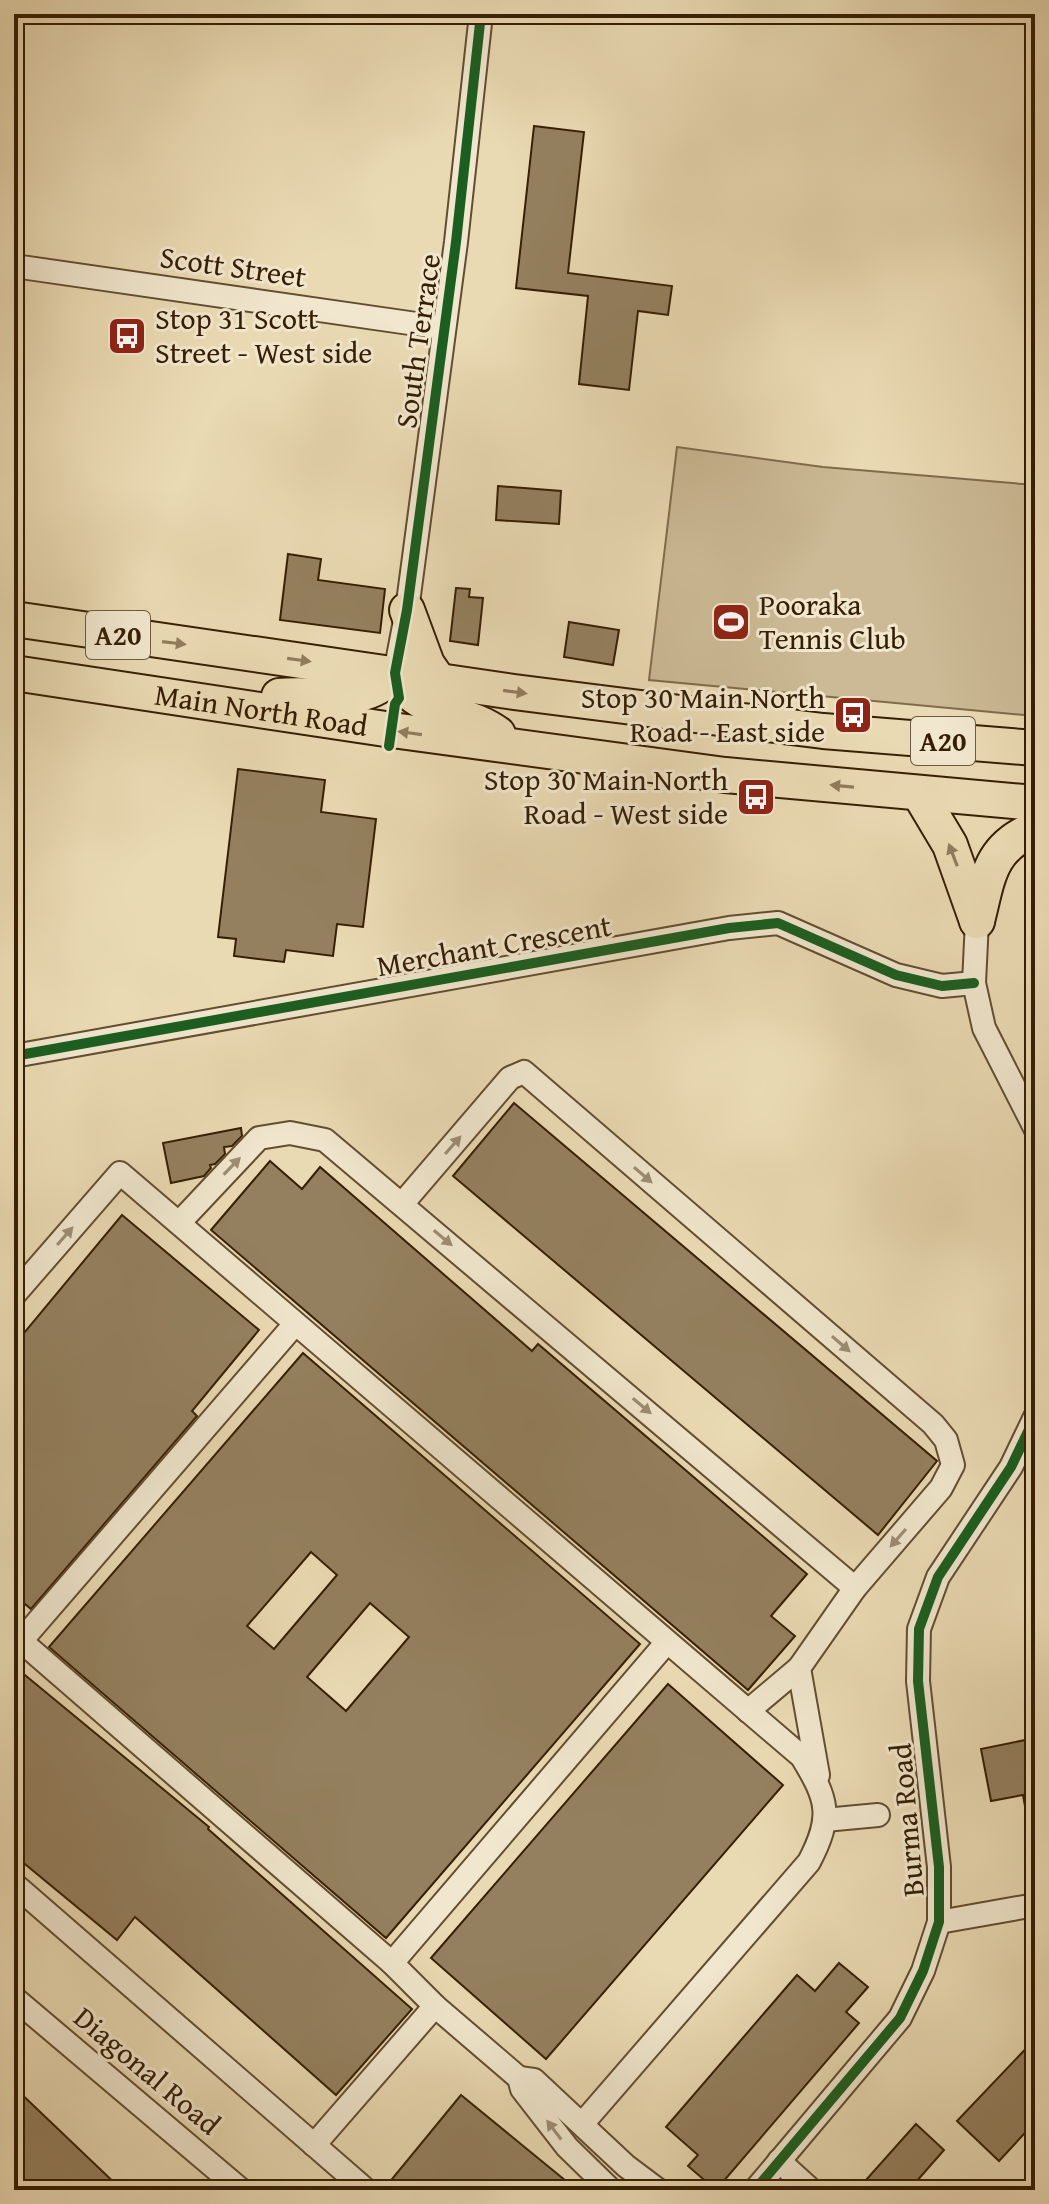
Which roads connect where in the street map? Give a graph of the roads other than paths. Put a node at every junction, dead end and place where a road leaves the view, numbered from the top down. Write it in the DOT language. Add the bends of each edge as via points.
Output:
graph roads {
  1 [pos="481,14"];
  2 [pos="14,266"];
  3 [pos="444,328"];
  4 [pos="407,610"];
  5 [pos="14,619"];
  6 [pos="14,673"];
  7 [pos="395,673"];
  8 [pos="438,680"];
  9 [pos="215,704"];
  10 [pos="515,747"];
  11 [pos="1035,748"];
  12 [pos="919,793"];
  13 [pos="1035,803"];
  14 [pos="1035,829"];
  15 [pos="977,921"];
  16 [pos="974,983"];
  17 [pos="14,1056"];
  18 [pos="1035,1128"];
  19 [pos="402,1204"];
  20 [pos="179,1223"];
  21 [pos="14,1295"];
  22 [pos="295,1324"];
  23 [pos="1035,1417"];
  24 [pos="855,1588"];
  25 [pos="17,1638"];
  26 [pos="667,1642"];
  27 [pos="799,1668"];
  28 [pos="748,1711"];
  29 [pos="820,1786"];
  30 [pos="878,1815"];
  31 [pos="825,1820"];
  32 [pos="14,1884"];
  33 [pos="1035,1905"];
  34 [pos="939,1922"];
  35 [pos="392,1963"];
  36 [pos="14,1998"];
  37 [pos="435,2006"];
  38 [pos="519,2078"];
  39 [pos="583,2123"];
  40 [pos="314,2145"];
  41 [pos="779,2161"];
  42 [pos="241,2190"];
  43 [pos="366,2190"];
  44 [pos="611,2190"];
  45 [pos="658,2190"];
  46 [pos="755,2190"];
  47 [pos="811,2190"];
  1 -- 3 [label="street, South Terrace"];
  2 -- 3 [label="street, Scott Street"];
  3 -- 4 [label="street, South Terrace"];
  4 -- 7 [label="street, South Terrace"];
  4 -- 8 [label="highway"];
  5 -- 7 [label="highway, Main North Road / A20, one-way"];
  6 -- 9 [label="highway, Main North Road / A20"];
  7 -- 8 [label="highway, Main North Road / A20"];
  7 -- 9 [label="highway" via="383,686 341,698 295,695"];
  7 -- 10 [label="highway" via="416,699 486,725"];
  8 -- 11 [label="highway, Main North Road / A20, one-way" via="823,731"];
  10 -- 9 [label="highway, Main North Road / A20, one-way"];
  12 -- 10 [label="highway, Main North Road / A20, one-way" via="740,777"];
  12 -- 13 [label="highway, Main North Road / A20"];
  15 -- 12 [label="highway, one-way" via="950,845"];
  14 -- 15 [label="highway" via="1006,845 993,861"];
  15 -- 16 [label="street"];
  16 -- 17 [label="street, Merchant Crescent" via="942,986 896,975 778,923"];
  16 -- 18 [label="street" via="984,1028"];
  20 -- 19 [label="street, one-way" via="259,1138 290,1133 325,1140"];
  19 -- 24 [label="street, one-way"];
  19 -- 24 [label="street, one-way" via="510,1078 524,1072 946,1440 953,1465 941,1488"];
  21 -- 20 [label="street, one-way" via="120,1173"];
  20 -- 22 [label="street"];
  22 -- 25 [label="street"];
  22 -- 26 [label="street"];
  23 -- 34 [label="street, Burma Road" via="1011,1467 938,1577 919,1629 918,1681 939,1867"];
  24 -- 27 [label="street"];
  25 -- 35 [label="street"];
  26 -- 28 [label="street"];
  26 -- 35 [label="street"];
  27 -- 28 [label="street"];
  27 -- 29 [label="street"];
  28 -- 29 [label="street" via="802,1757"];
  29 -- 31 [label="street"];
  30 -- 31 [label="street"];
  31 -- 39 [label="street" via="809,1862"];
  32 -- 40 [label="street"];
  33 -- 34 [label="street"];
  34 -- 41 [label="street, Burma Road" via="900,2018"];
  35 -- 37 [label="street"];
  36 -- 42 [label="street, Diagonal Road"];
  37 -- 38 [label="street"];
  37 -- 40 [label="street"];
  38 -- 39 [label="street" via="534,2080"];
  44 -- 38 [label="street, one-way" via="567,2147"];
  39 -- 45 [label="street"];
  40 -- 43 [label="street"];
  41 -- 46 [label="street, Burma Road"];
  41 -- 47 [label="street"];
}
